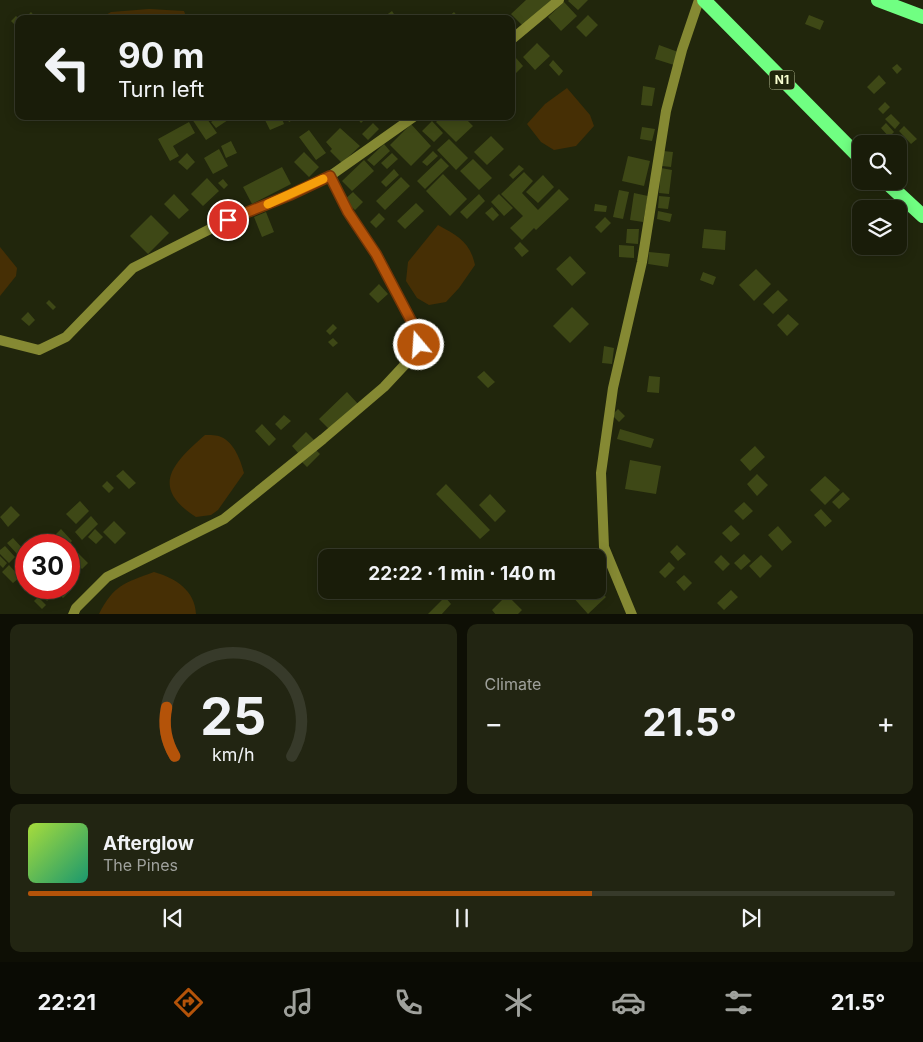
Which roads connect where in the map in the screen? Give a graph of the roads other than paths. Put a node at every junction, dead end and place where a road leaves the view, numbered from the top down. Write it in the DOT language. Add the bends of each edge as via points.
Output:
graph roads {
  1 [pos="558,0"];
  2 [pos="698,0"];
  3 [pos="704,0"];
  4 [pos="878,0"];
  5 [pos="923,16"];
  6 [pos="515,37"];
  7 [pos="409,120"];
  8 [pos="852,150"];
  9 [pos="330,176"];
  10 [pos="895,190"];
  11 [pos="923,216"];
  12 [pos="0,340"];
  13 [pos="73,614"];
  14 [pos="632,614"];
  1 -- 6 [label="street"];
  2 -- 14 [label="street" via="666,111 642,262 613,388 601,473 604,547"];
  3 -- 8 [label="highway, N1"];
  4 -- 5 [label="highway"];
  7 -- 9 [label="street"];
  9 -- 12 [label="street" via="228,220 134,268 66,336 39,350"];
  9 -- 13 [label="street" via="416,330 419,345 416,351 384,387 224,519 107,577"];
  10 -- 11 [label="highway"];
}
